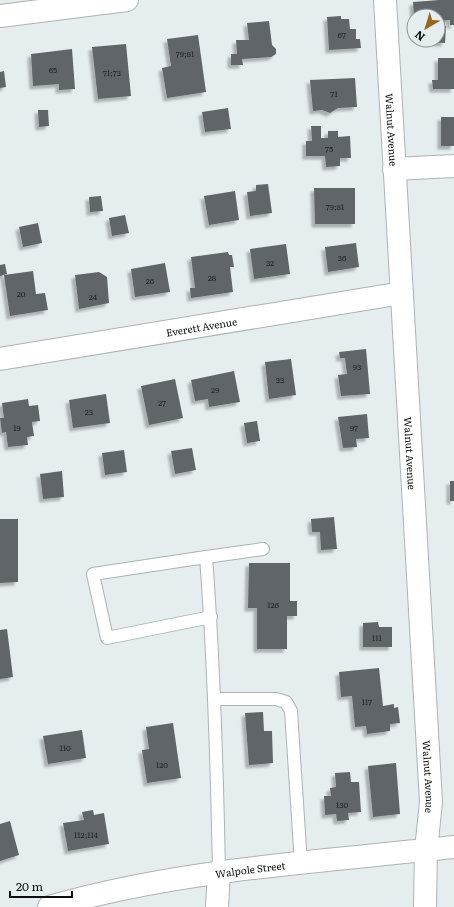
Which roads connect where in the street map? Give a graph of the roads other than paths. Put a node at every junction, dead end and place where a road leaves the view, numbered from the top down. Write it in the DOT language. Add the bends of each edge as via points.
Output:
graph roads {
  1 [pos="127,0"];
  2 [pos="385,0"];
  3 [pos="0,16"];
  4 [pos="454,166"];
  5 [pos="394,169"];
  6 [pos="402,293"];
  7 [pos="0,359"];
  8 [pos="263,549"];
  9 [pos="206,556"];
  10 [pos="211,616"];
  11 [pos="215,699"];
  12 [pos="454,847"];
  13 [pos="426,850"];
  14 [pos="301,864"];
  15 [pos="219,873"];
  16 [pos="49,907"];
  17 [pos="217,907"];
  18 [pos="425,907"];
  1 -- 3 [label="street"];
  2 -- 5 [label="street, Walnut Avenue"];
  4 -- 5 [label="street"];
  5 -- 6 [label="street, Walnut Avenue"];
  6 -- 7 [label="street, Everett Avenue"];
  6 -- 13 [label="street, Walnut Avenue" via="431,802"];
  8 -- 9 [label="lane"];
  9 -- 10 [label="lane"];
  9 -- 10 [label="lane" via="93,574 107,638"];
  10 -- 11 [label="lane"];
  11 -- 14 [label="lane" via="276,699 286,702 291,711"];
  11 -- 15 [label="lane"];
  12 -- 13 [label="street, Walpole Street"];
  13 -- 14 [label="street, Walpole Street"];
  13 -- 18 [label="street, Walnut Avenue"];
  14 -- 15 [label="street, Walpole Street"];
  15 -- 16 [label="street, Walpole Street" via="78,898"];
  15 -- 17 [label="street"];
}
